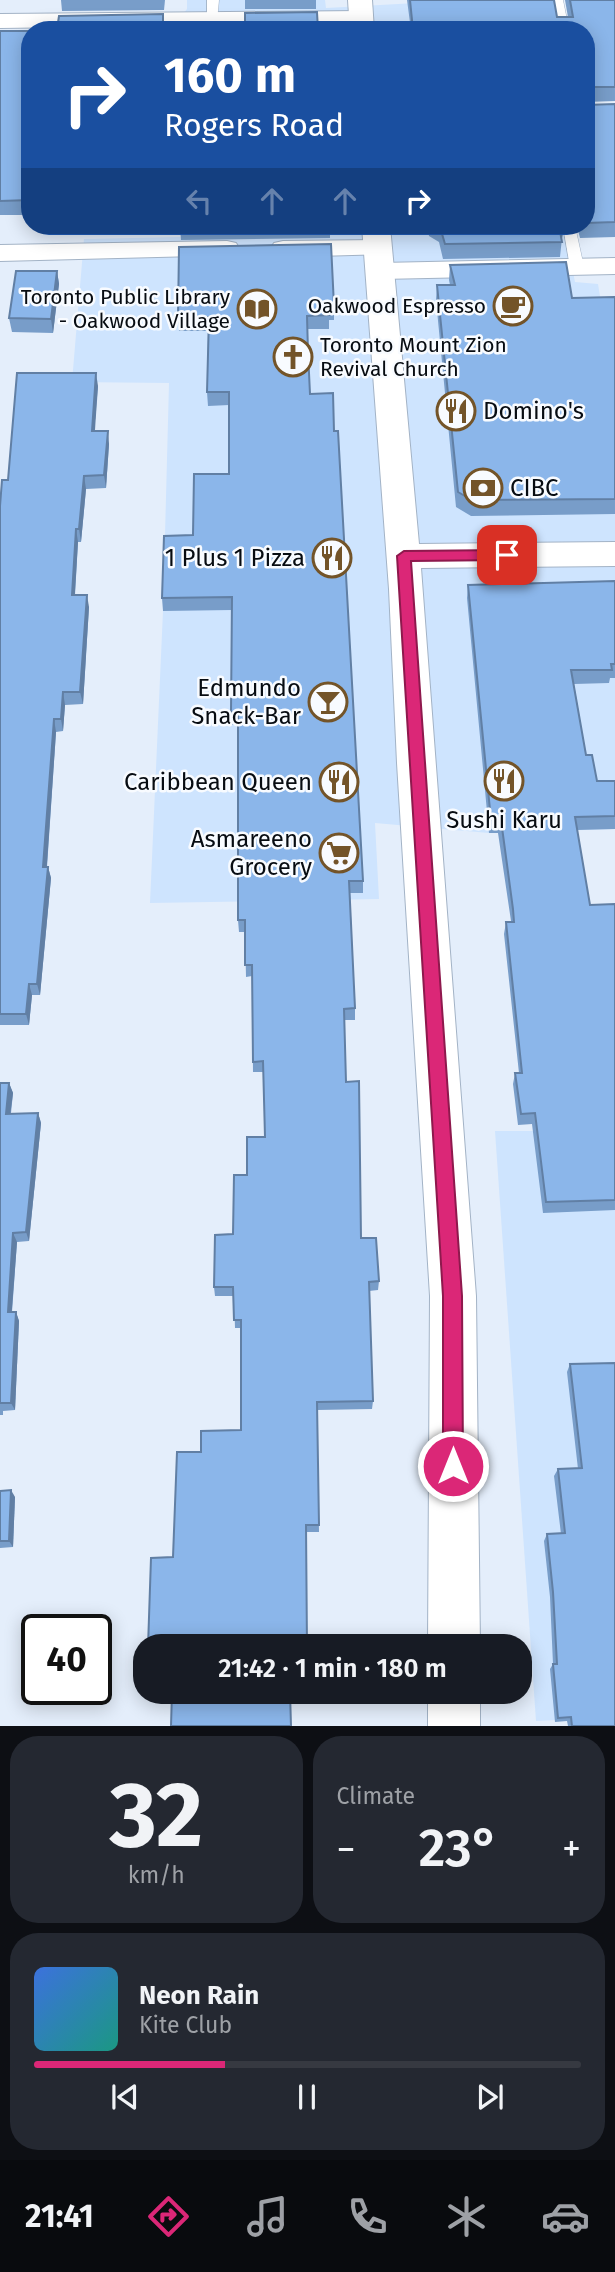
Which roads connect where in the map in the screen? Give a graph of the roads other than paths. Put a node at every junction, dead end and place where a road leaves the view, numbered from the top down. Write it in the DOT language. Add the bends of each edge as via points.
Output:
graph roads {
  1 [pos="557,0"];
  2 [pos="213,10"];
  3 [pos="8,14"];
  4 [pos="361,16"];
  5 [pos="561,21"];
  6 [pos="571,235"];
  7 [pos="378,248"];
  8 [pos="0,253"];
  9 [pos="577,267"];
  10 [pos="615,267"];
  11 [pos="615,554"];
  12 [pos="404,556"];
  13 [pos="454,1634"];
  14 [pos="454,1704"];
  15 [pos="454,1726"];
  1 -- 5 [label="lane"];
  2 -- 3 [label="street"];
  2 -- 4 [label="street"];
  6 -- 9 [label="lane"];
  7 -- 8 [label="street"];
  7 -- 9 [label="street"];
  7 -- 12 [label="street"];
  9 -- 10 [label="street"];
  11 -- 12 [label="street"];
  12 -- 13 [label="street" via="453,1296"];
  14 -- 15 [label="street"];
}
